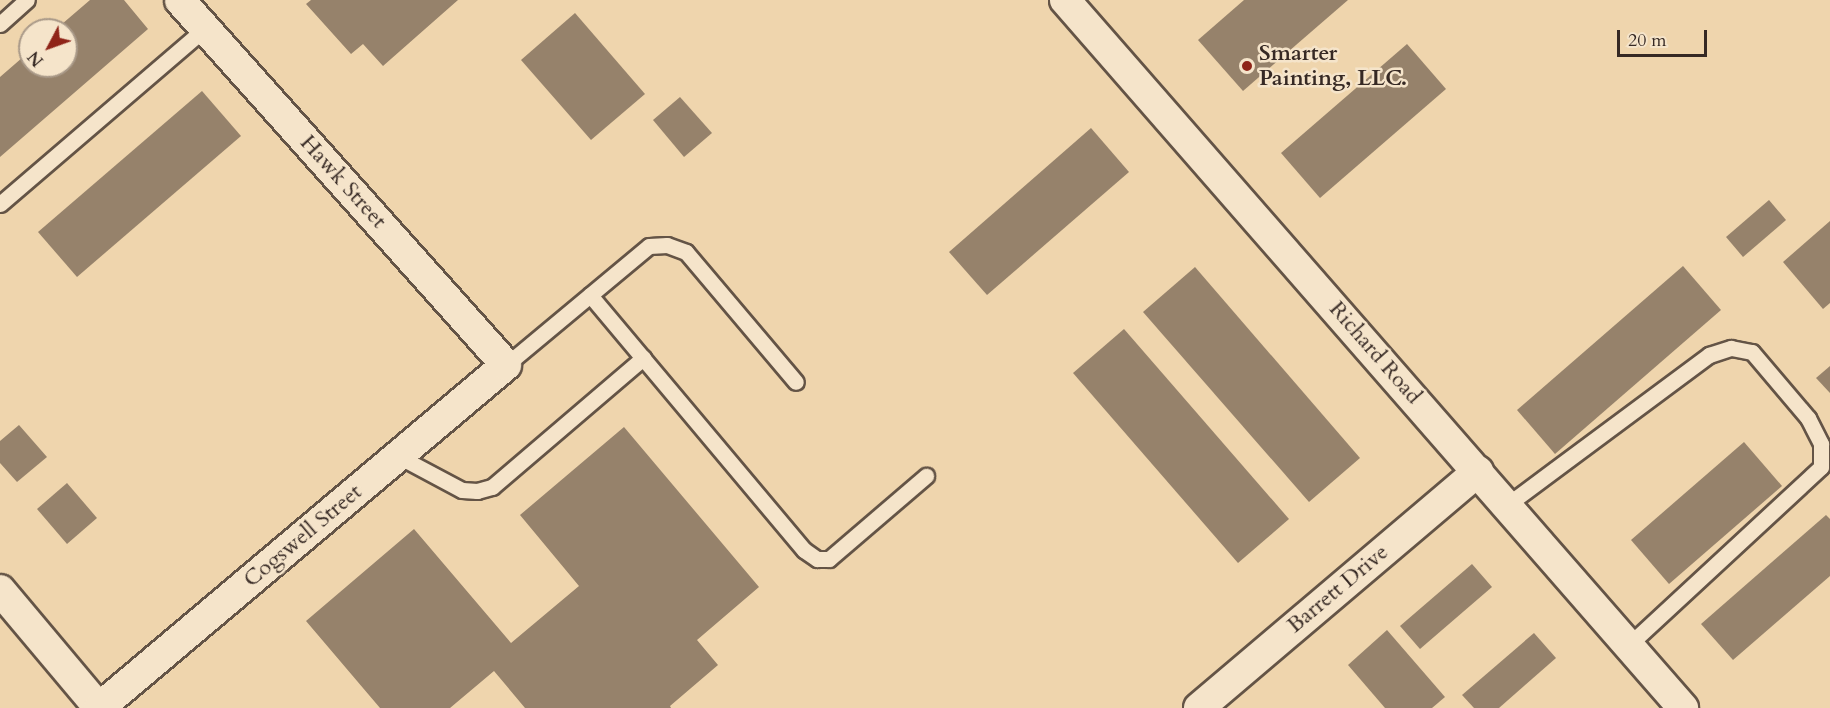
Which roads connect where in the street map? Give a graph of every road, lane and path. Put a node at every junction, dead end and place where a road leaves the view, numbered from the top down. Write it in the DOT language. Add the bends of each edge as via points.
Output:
graph roads {
  1 [pos="27,0"];
  2 [pos="180,0"];
  3 [pos="1065,0"];
  4 [pos="0,24"];
  5 [pos="205,28"];
  6 [pos="0,204"];
  7 [pos="590,295"];
  8 [pos="643,358"];
  9 [pos="506,365"];
  10 [pos="796,382"];
  11 [pos="398,456"];
  12 [pos="1821,467"];
  13 [pos="1478,471"];
  14 [pos="926,476"];
  15 [pos="1830,480"];
  16 [pos="1507,505"];
  17 [pos="0,590"];
  18 [pos="1629,645"];
  19 [pos="99,708"];
  20 [pos="1199,708"];
  21 [pos="1683,708"];
  1 -- 4 [label="lane"];
  2 -- 5 [label="street, Hawk Street"];
  3 -- 13 [label="street, Richard Road"];
  5 -- 6 [label="lane"];
  5 -- 9 [label="street, Hawk Street"];
  7 -- 8 [label="lane"];
  7 -- 9 [label="lane"];
  7 -- 10 [label="lane" via="649,246 667,245 686,252"];
  8 -- 11 [label="lane" via="492,487 462,490"];
  8 -- 14 [label="lane" via="804,550 817,559 829,559"];
  9 -- 11 [label="street, Cogswell Street"];
  11 -- 19 [label="street, Cogswell Street"];
  12 -- 15 [label="lane"];
  12 -- 16 [label="lane" via="1821,444 1808,418 1752,352 1731,348 1709,355"];
  12 -- 18 [label="lane"];
  13 -- 16 [label="street, Richard Road"];
  13 -- 20 [label="street, Barrett Drive"];
  16 -- 18 [label="street, Richard Road"];
  17 -- 19 [label="street"];
  18 -- 21 [label="street, Richard Road"];
}
